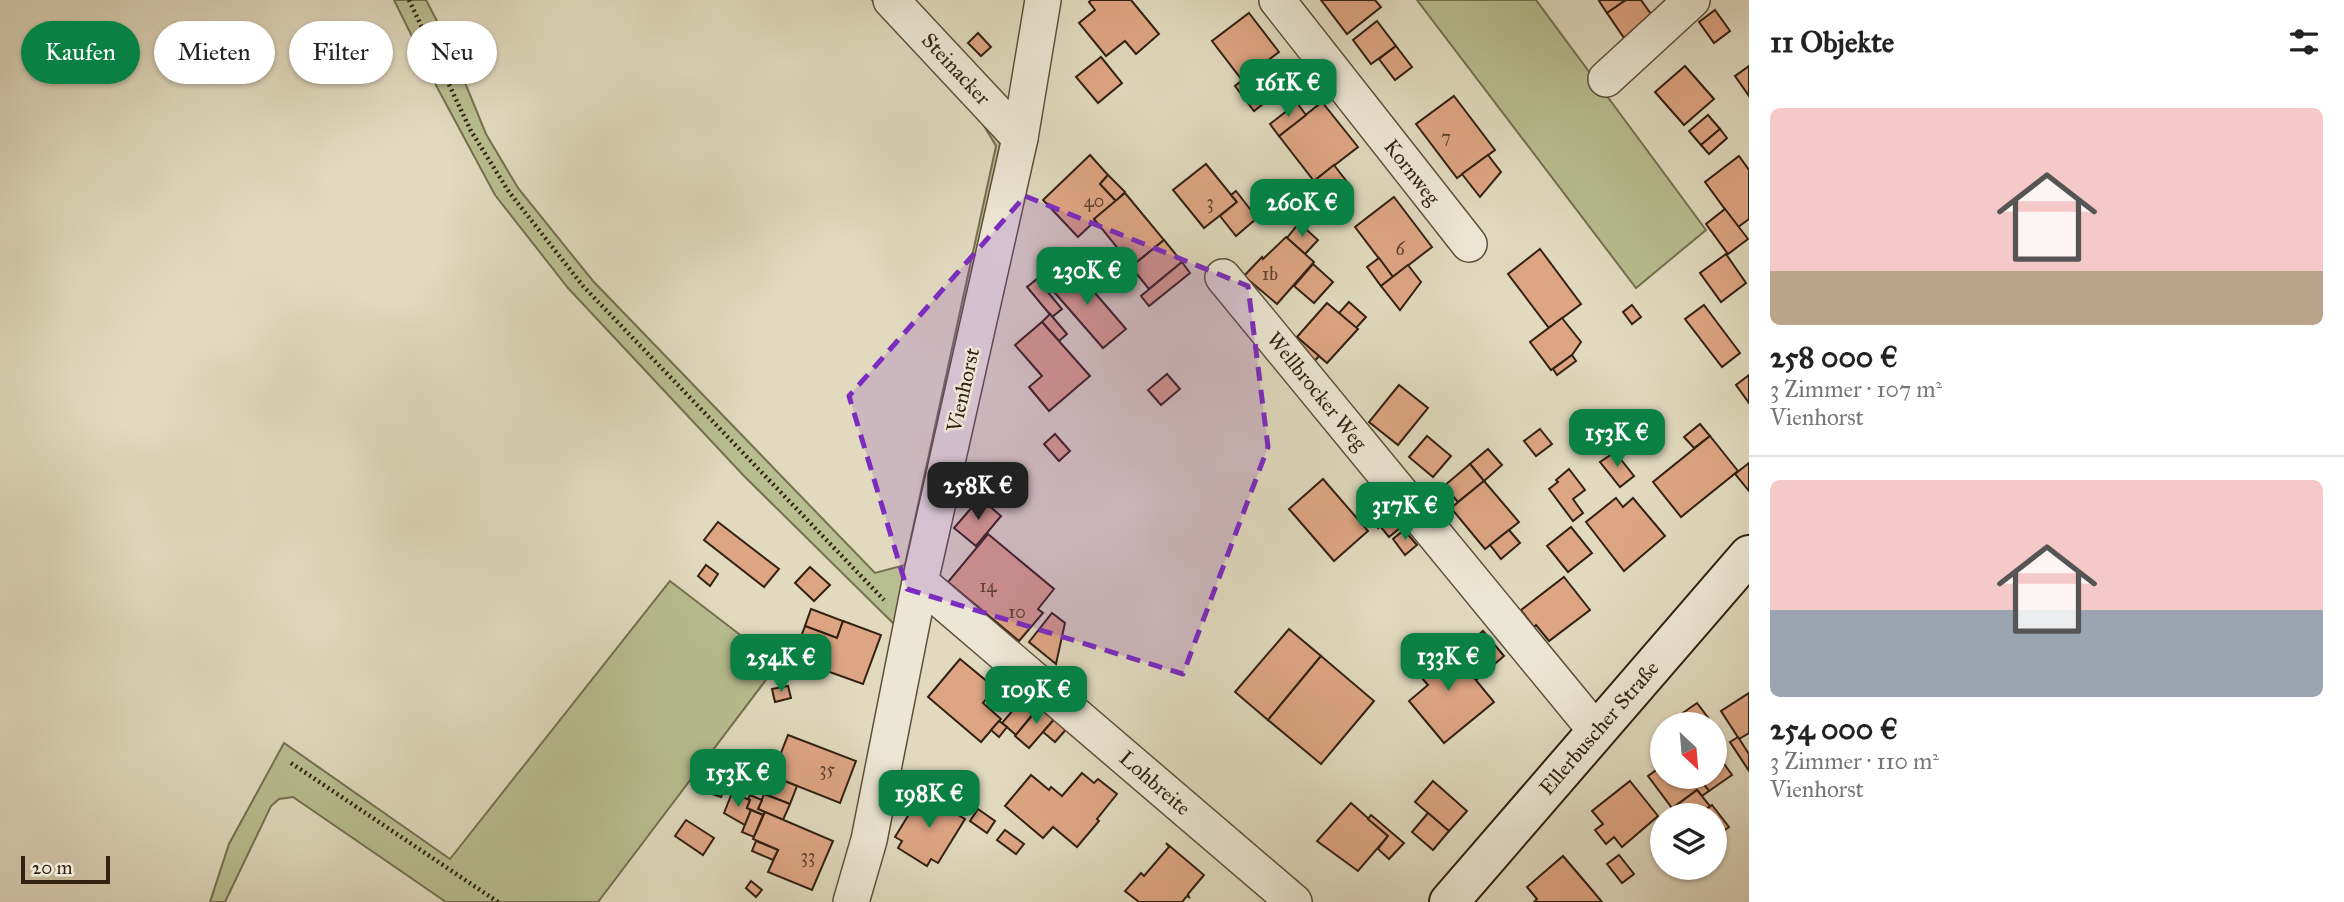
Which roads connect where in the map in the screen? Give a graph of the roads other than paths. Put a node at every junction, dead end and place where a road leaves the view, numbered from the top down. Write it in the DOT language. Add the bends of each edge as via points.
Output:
graph roads {
  1 [pos="891,0"];
  2 [pos="1043,0"];
  3 [pos="1277,0"];
  4 [pos="1692,0"];
  5 [pos="1606,79"];
  6 [pos="1020,138"];
  7 [pos="1469,244"];
  8 [pos="1223,277"];
  9 [pos="1749,555"];
  10 [pos="920,582"];
  11 [pos="1597,732"];
  12 [pos="851,902"];
  13 [pos="1294,902"];
  14 [pos="1449,902"];
  1 -- 6 [label="street, Steinacker"];
  2 -- 6 [label="street, Vienhorst"];
  3 -- 7 [label="street, Kornweg"];
  4 -- 5 [label="street"];
  6 -- 10 [label="street, Vienhorst"];
  8 -- 11 [label="street, Wellbrocker Weg"];
  9 -- 11 [label="main road, Ellerbuscher Straße"];
  10 -- 12 [label="street, Vienhorst" via="869,840"];
  10 -- 13 [label="street, Lohbreite"];
  11 -- 14 [label="main road, Ellerbuscher Straße"];
}
